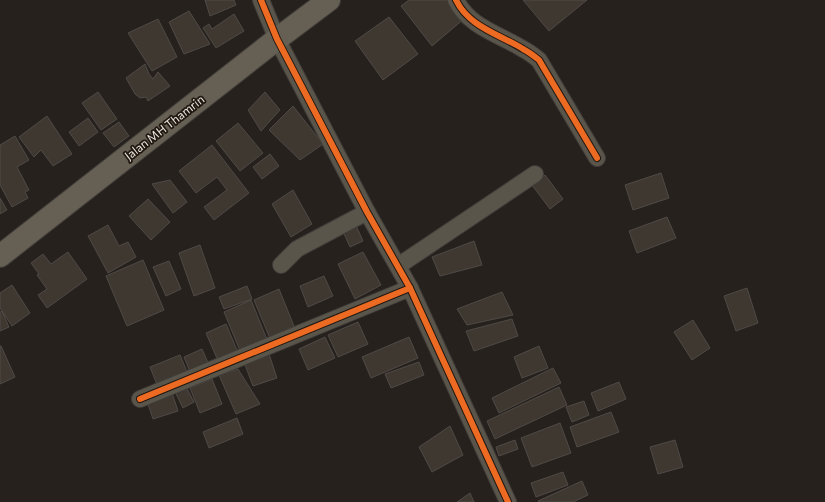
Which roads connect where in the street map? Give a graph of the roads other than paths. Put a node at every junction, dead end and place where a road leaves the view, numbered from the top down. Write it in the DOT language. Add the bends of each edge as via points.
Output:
graph roads {
  1 [pos="261,0"];
  2 [pos="329,0"];
  3 [pos="456,0"];
  4 [pos="278,38"];
  5 [pos="597,158"];
  6 [pos="535,174"];
  7 [pos="367,212"];
  8 [pos="0,256"];
  9 [pos="281,265"];
  10 [pos="398,266"];
  11 [pos="410,288"];
  12 [pos="140,399"];
  13 [pos="508,502"];
  1 -- 4 [label="street"];
  2 -- 4 [label="main road, Jalan MH Thamrin"];
  3 -- 5 [label="street" via="461,10 475,23 524,49 539,60"];
  4 -- 7 [label="street"];
  4 -- 8 [label="main road, Jalan MH Thamrin"];
  6 -- 10 [label="street"];
  7 -- 9 [label="street" via="297,249"];
  7 -- 10 [label="street"];
  10 -- 11 [label="street"];
  11 -- 12 [label="street"];
  11 -- 13 [label="street"];
}
